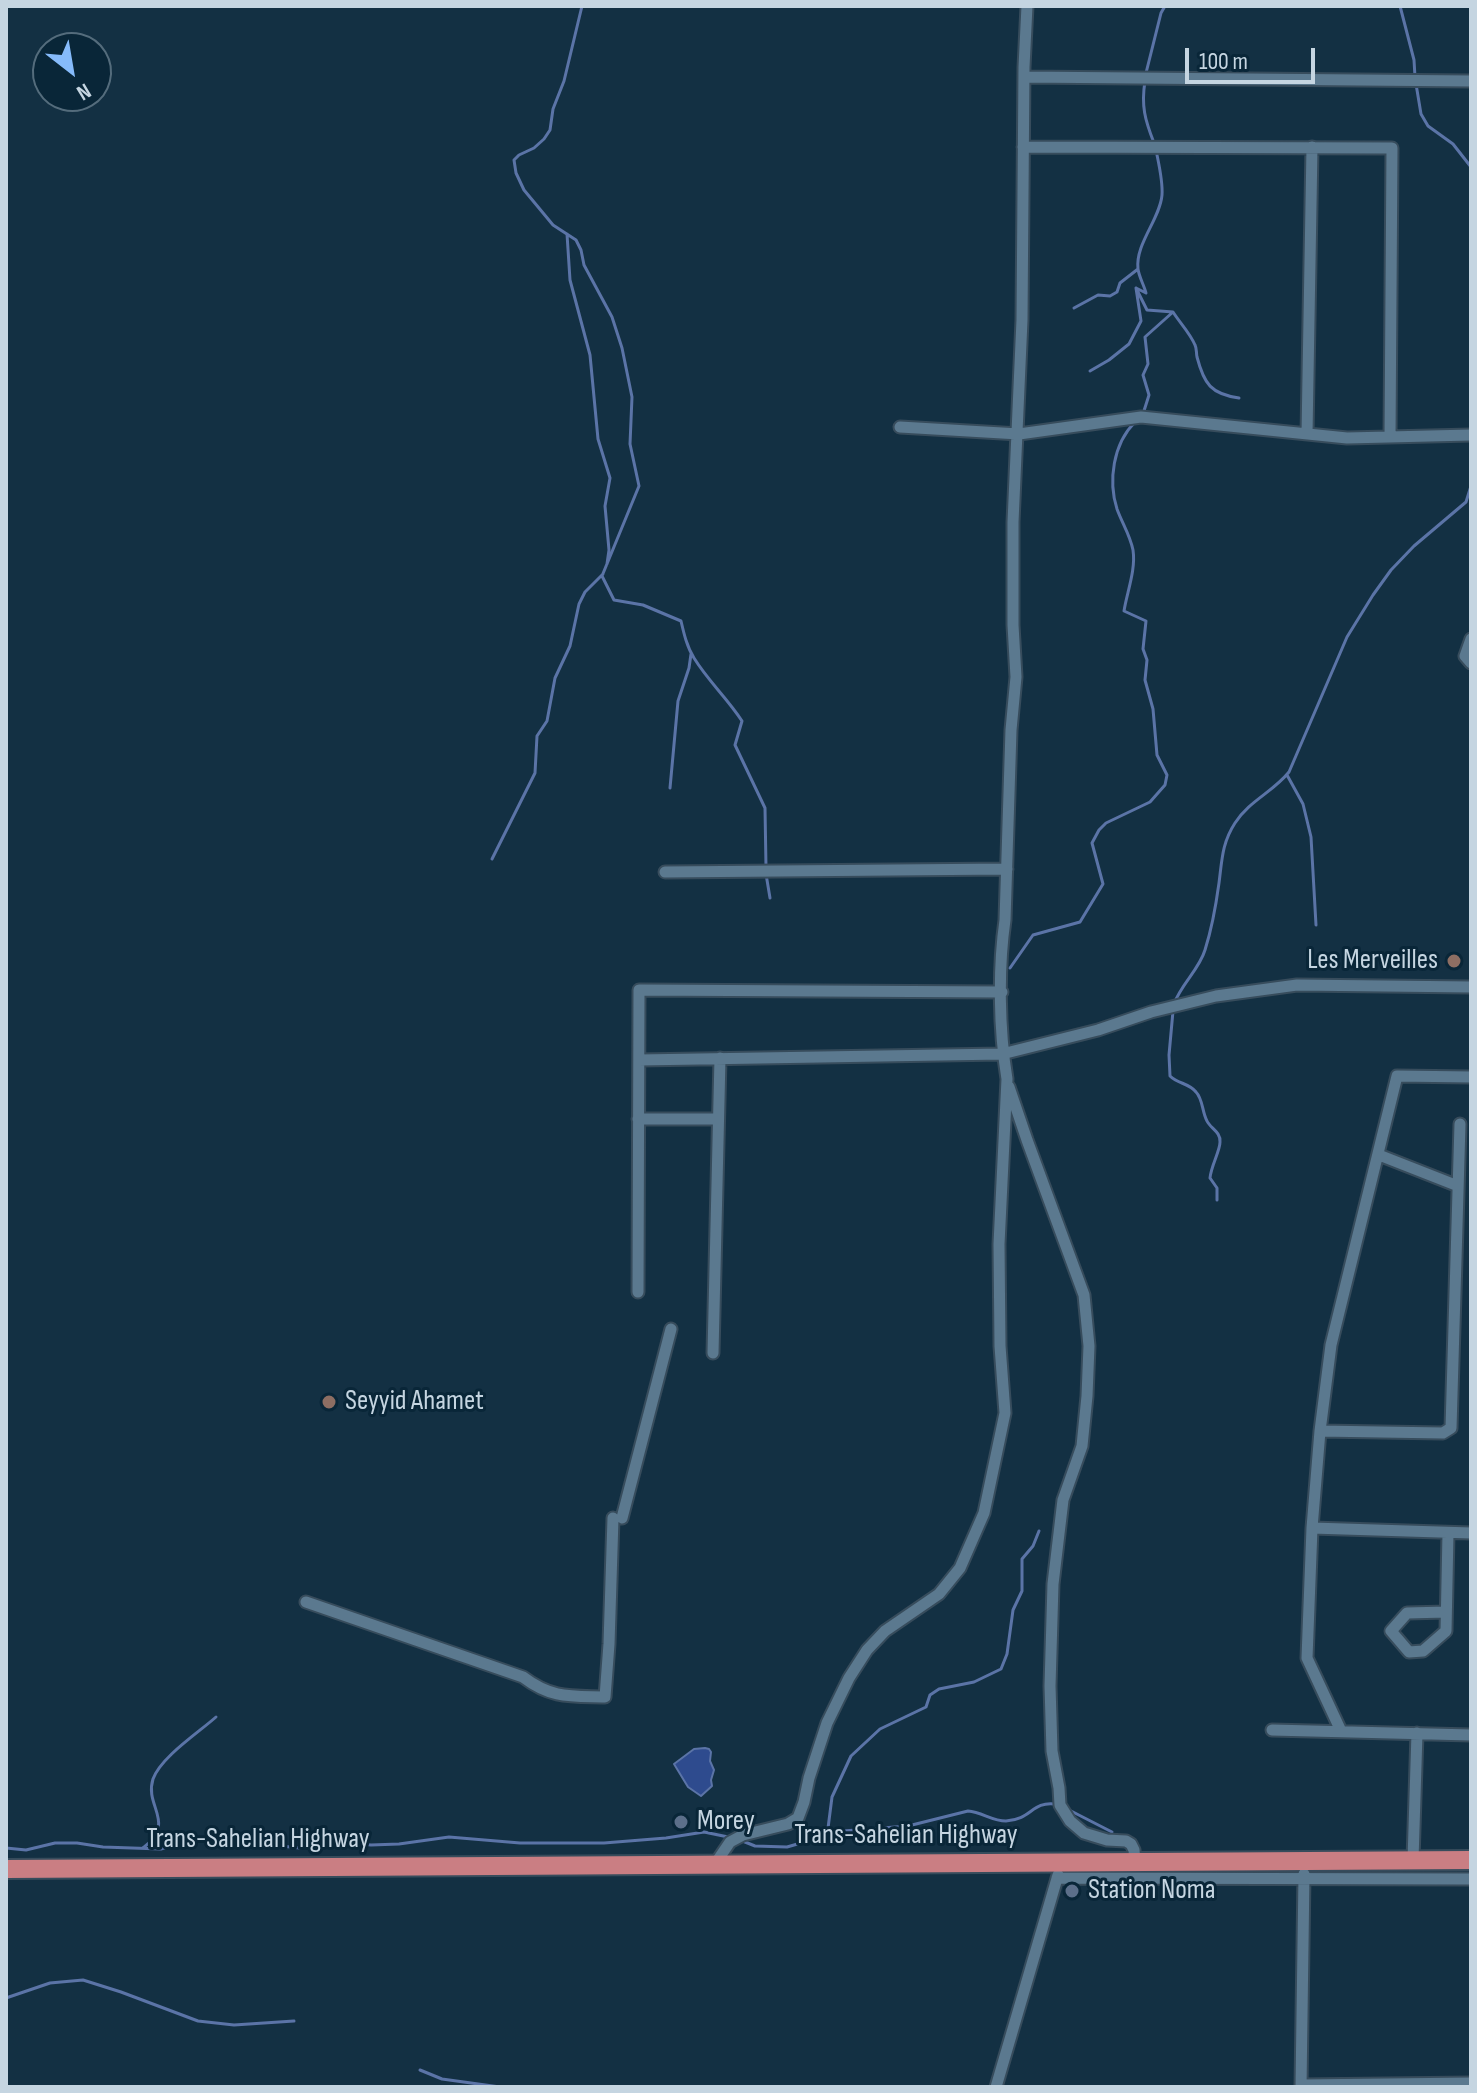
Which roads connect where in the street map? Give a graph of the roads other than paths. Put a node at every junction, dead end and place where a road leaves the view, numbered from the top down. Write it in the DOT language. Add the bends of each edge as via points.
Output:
graph roads {
  1 [pos="1027,6"];
  2 [pos="1024,77"];
  3 [pos="1471,81"];
  4 [pos="1023,147"];
  5 [pos="1312,147"];
  6 [pos="900,427"];
  7 [pos="1019,434"];
  8 [pos="1307,434"];
  9 [pos="1471,435"];
  10 [pos="1390,437"];
  11 [pos="1471,639"];
  12 [pos="1471,663"];
  13 [pos="1007,869"];
  14 [pos="665,872"];
  15 [pos="1471,987"];
  16 [pos="1002,992"];
  17 [pos="1002,1054"];
  18 [pos="720,1058"];
  19 [pos="639,1060"];
  20 [pos="1471,1077"];
  21 [pos="1007,1079"];
  22 [pos="638,1119"];
  23 [pos="718,1119"];
  24 [pos="1460,1124"];
  25 [pos="1379,1155"];
  26 [pos="1458,1186"];
  27 [pos="638,1292"];
  28 [pos="671,1329"];
  29 [pos="713,1353"];
  30 [pos="1320,1431"];
  31 [pos="1312,1528"];
  32 [pos="1448,1533"];
  33 [pos="1471,1533"];
  34 [pos="306,1602"];
  35 [pos="1446,1612"];
  36 [pos="1272,1730"];
  37 [pos="1341,1731"];
  38 [pos="1417,1733"];
  39 [pos="1471,1735"];
  40 [pos="1413,1860"];
  41 [pos="1471,1860"];
  42 [pos="1135,1862"];
  43 [pos="715,1864"];
  44 [pos="6,1869"];
  45 [pos="1304,1870"];
  46 [pos="1060,1871"];
  47 [pos="1471,1879"];
  48 [pos="1471,2083"];
  49 [pos="1301,2086"];
  50 [pos="996,2087"];
  1 -- 2 [label="street"];
  2 -- 3 [label="street"];
  2 -- 4 [label="street"];
  4 -- 5 [label="street"];
  4 -- 7 [label="street"];
  5 -- 8 [label="street"];
  5 -- 10 [label="street" via="1392,148"];
  6 -- 7 [label="street"];
  7 -- 8 [label="street" via="1141,417"];
  7 -- 13 [label="street"];
  8 -- 10 [label="street"];
  9 -- 10 [label="street"];
  11 -- 12 [label="street" via="1465,656"];
  13 -- 14 [label="street"];
  13 -- 16 [label="street"];
  15 -- 17 [label="street" via="1297,985 1216,996"];
  16 -- 17 [label="street"];
  16 -- 19 [label="street" via="639,990"];
  17 -- 18 [label="street"];
  17 -- 21 [label="street"];
  18 -- 19 [label="street"];
  18 -- 23 [label="street"];
  19 -- 22 [label="street"];
  20 -- 25 [label="street" via="1397,1076"];
  21 -- 42 [label="street" via="1084,1295 1089,1346 1082,1446 1063,1500 1053,1584 1052,1751 1060,1805 1084,1833 1131,1844"];
  21 -- 43 [label="street" via="999,1244 1005,1413 984,1513 960,1568 939,1594 885,1631 849,1678 827,1723 798,1818 730,1842"];
  22 -- 23 [label="street"];
  22 -- 27 [label="street"];
  23 -- 29 [label="street"];
  24 -- 26 [label="street"];
  25 -- 26 [label="street"];
  25 -- 30 [label="street" via="1331,1345"];
  26 -- 30 [label="street" via="1451,1428 1443,1433"];
  28 -- 34 [label="street" via="618,1518 605,1697 559,1696 523,1677"];
  30 -- 31 [label="street"];
  31 -- 32 [label="street"];
  31 -- 37 [label="street" via="1307,1658"];
  32 -- 33 [label="street"];
  32 -- 35 [label="street"];
  35 -- 35 [label="street" via="1446,1631 1423,1651 1409,1652 1391,1631 1407,1613"];
  36 -- 37 [label="street"];
  37 -- 38 [label="street"];
  38 -- 39 [label="street"];
  38 -- 40 [label="street"];
  40 -- 41 [label="highway, Trans-Sahelian Highway"];
  40 -- 45 [label="highway, Trans-Sahelian Highway"];
  42 -- 45 [label="highway, Trans-Sahelian Highway"];
  42 -- 46 [label="highway, Trans-Sahelian Highway"];
  43 -- 44 [label="highway, Trans-Sahelian Highway"];
  43 -- 46 [label="highway, Trans-Sahelian Highway"];
  45 -- 46 [label="street"];
  45 -- 47 [label="street"];
  45 -- 49 [label="street"];
  46 -- 50 [label="street"];
  48 -- 49 [label="street"];
}
